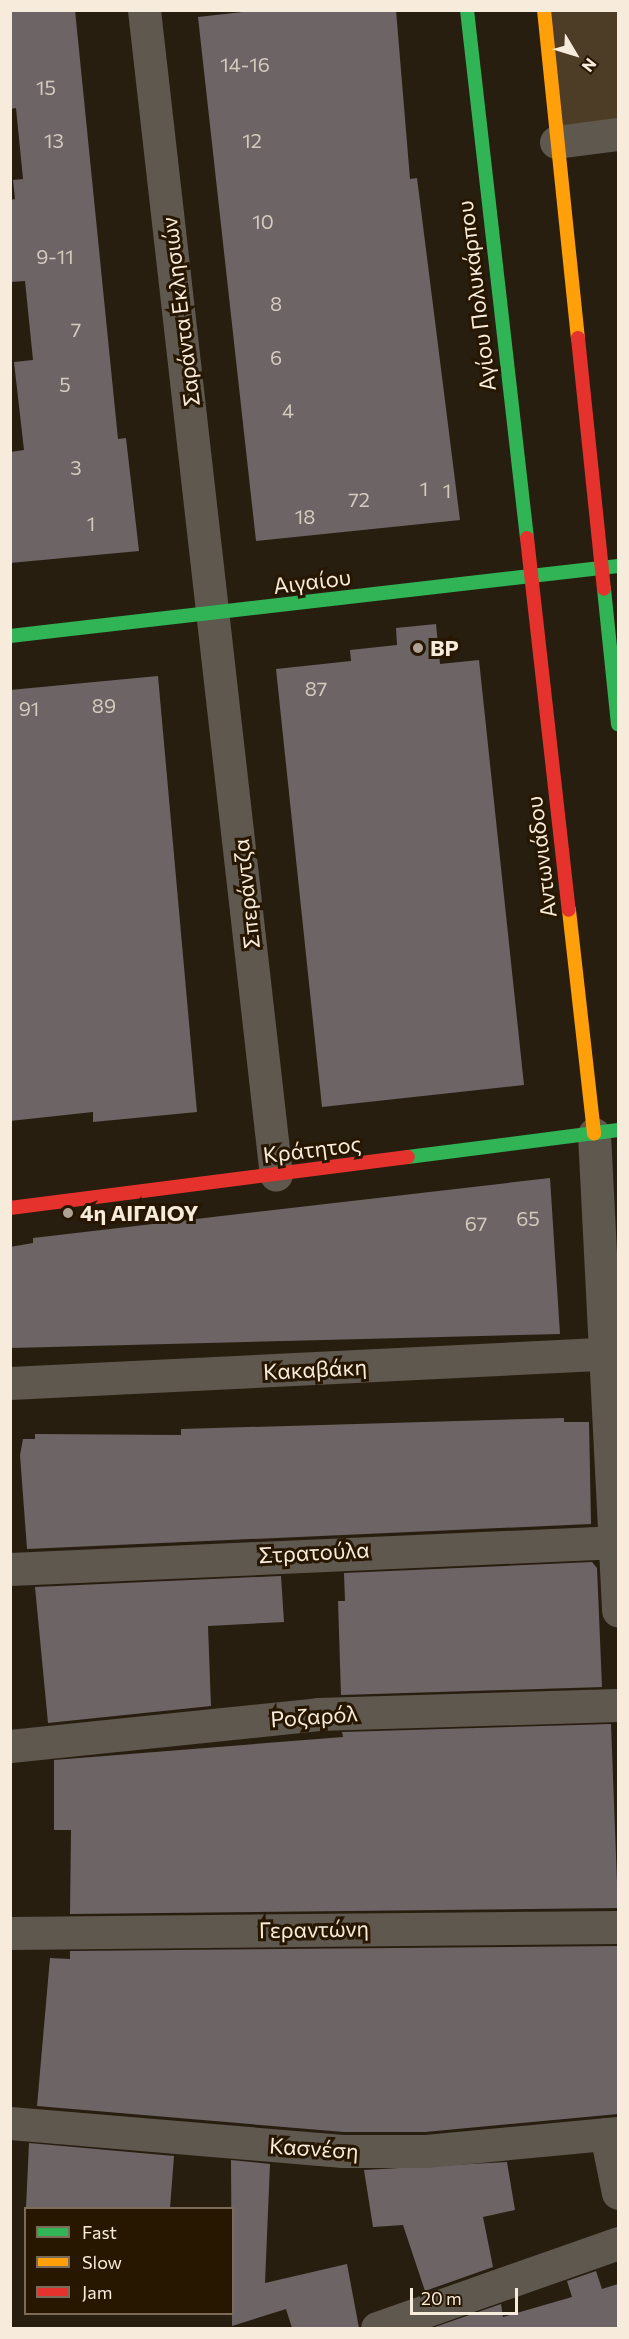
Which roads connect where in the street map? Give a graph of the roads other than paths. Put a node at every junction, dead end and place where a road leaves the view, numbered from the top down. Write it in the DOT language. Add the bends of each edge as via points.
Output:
graph roads {
  1 [pos="144,10"];
  2 [pos="467,10"];
  3 [pos="544,10"];
  4 [pos="618,134"];
  5 [pos="556,142"];
  6 [pos="618,566"];
  7 [pos="599,568"];
  8 [pos="529,576"];
  9 [pos="215,613"];
  10 [pos="10,636"];
  11 [pos="618,724"];
  12 [pos="606,1132"];
  13 [pos="276,1174"];
  14 [pos="10,1208"];
  15 [pos="612,1355"];
  16 [pos="10,1383"];
  17 [pos="618,1542"];
  18 [pos="10,1569"];
  19 [pos="618,1610"];
  20 [pos="618,1706"];
  21 [pos="10,1746"];
  22 [pos="618,1928"];
  23 [pos="10,1933"];
  24 [pos="10,2123"];
  25 [pos="612,2134"];
  26 [pos="618,2193"];
  27 [pos="618,2243"];
  28 [pos="377,2328"];
  1 -- 9 [label="street, Σαράντα Εκλησιών"];
  2 -- 8 [label="street, Αγίου Πολυκάρπου"];
  3 -- 5 [label="street"];
  4 -- 5 [label="street"];
  5 -- 7 [label="street"];
  6 -- 7 [label="street, Αιγαίου"];
  7 -- 8 [label="street, Αιγαίου"];
  7 -- 11 [label="street"];
  8 -- 9 [label="street, Αιγαίου"];
  8 -- 12 [label="street, Αντωνιάδου"];
  9 -- 10 [label="street, Αιγαίου"];
  9 -- 13 [label="street, Σπεράντζα"];
  12 -- 13 [label="street, Κράτητος"];
  12 -- 15 [label="street"];
  13 -- 14 [label="street, Κράτητος"];
  15 -- 16 [label="street, Κακαβάκη"];
  15 -- 17 [label="street"];
  17 -- 18 [label="street, Στρατούλα"];
  17 -- 19 [label="street"];
  20 -- 21 [label="street, Ροζαρόλ" via="318,1714"];
  22 -- 23 [label="street, Γεραντώνη"];
  24 -- 25 [label="street, Κασνέση" via="344,2151 426,2151"];
  25 -- 26 [label="street"];
  27 -- 28 [label="street"];
}
